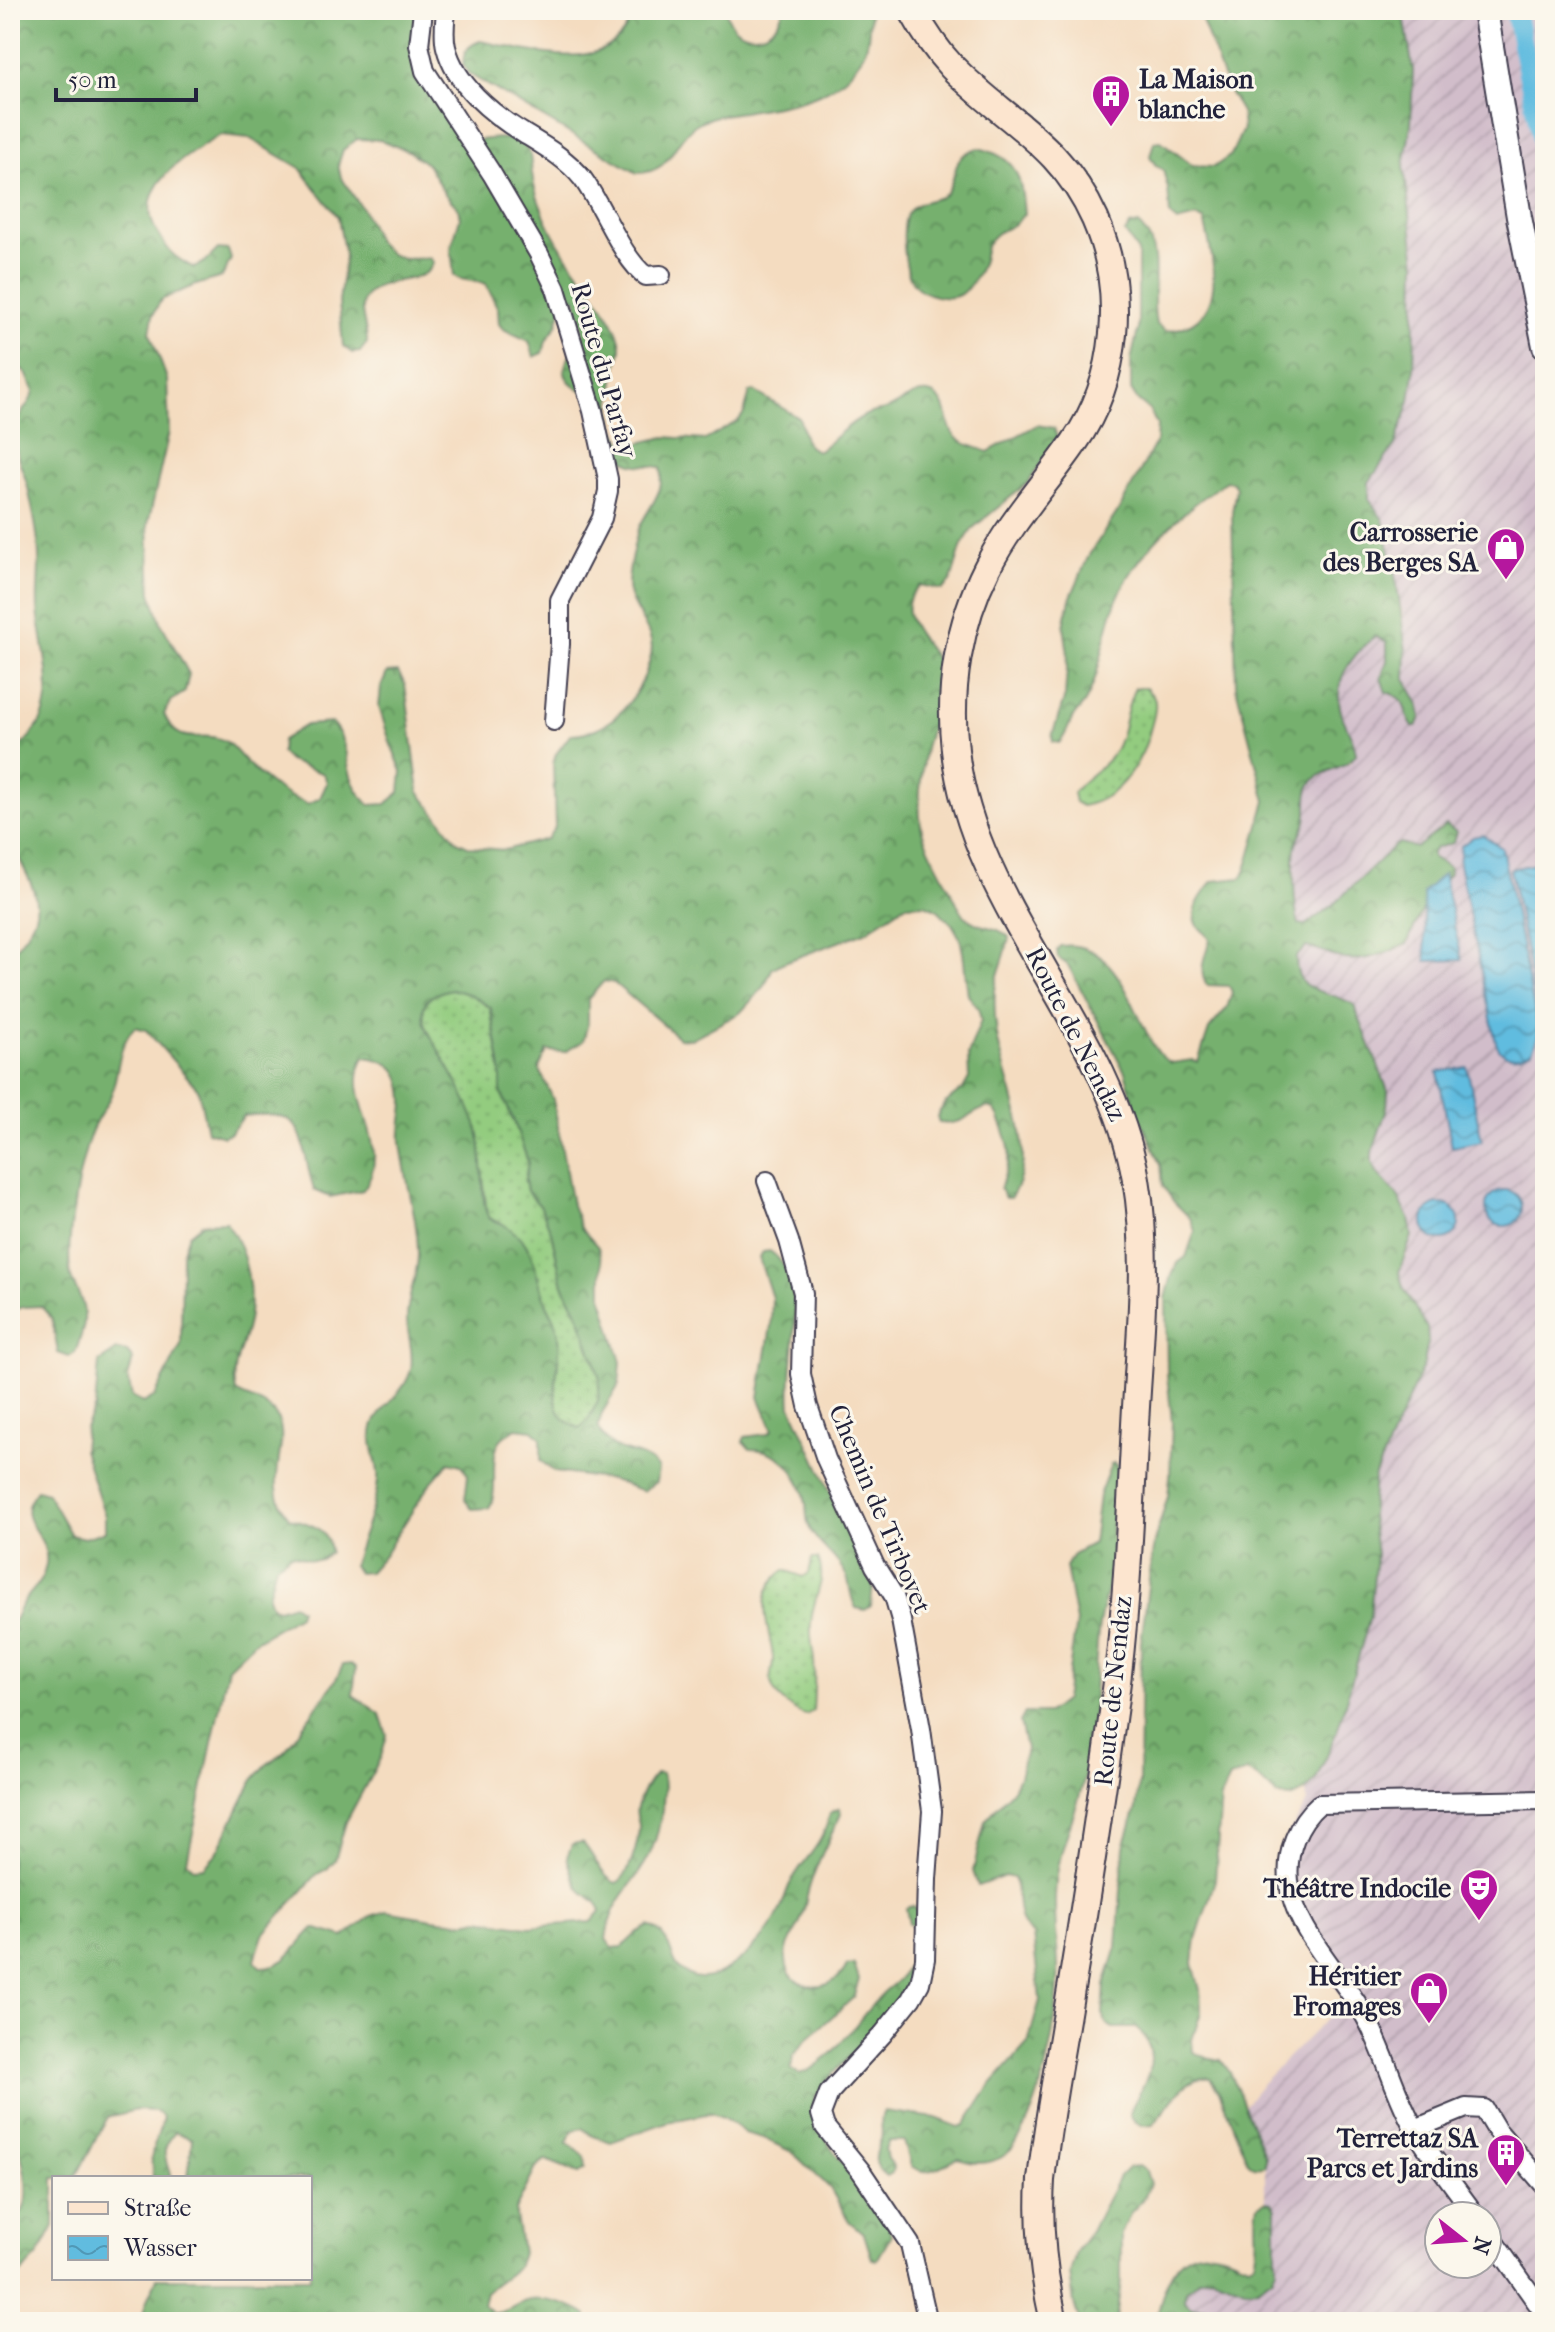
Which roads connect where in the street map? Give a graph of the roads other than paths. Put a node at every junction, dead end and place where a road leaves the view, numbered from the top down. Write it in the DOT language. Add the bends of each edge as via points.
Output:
graph roads {
  1 [pos="423,10"];
  2 [pos="912,10"];
  3 [pos="1485,10"];
  4 [pos="445,18"];
  5 [pos="661,275"];
  6 [pos="1545,346"];
  7 [pos="554,721"];
  8 [pos="767,1181"];
  9 [pos="1545,1800"];
  10 [pos="1415,2129"];
  11 [pos="1545,2186"];
  12 [pos="1465,2200"];
  13 [pos="1503,2255"];
  14 [pos="1545,2314"];
  15 [pos="928,2322"];
  16 [pos="1054,2322"];
  1 -- 7 [label="street, Route du Parfay" via="419,45 425,71 539,254 560,298 608,479 602,518 560,600"];
  2 -- 16 [label="main road, Route de Nendaz" via="953,68 1048,149 1068,173 1102,238 1113,299 1114,329 1105,376 1089,419 1018,515 970,608 958,655 953,713 971,821 1113,1099 1133,1161 1140,1206 1142,1313 1116,1696 1041,2180 1042,2261"];
  3 -- 6 [label="street"];
  4 -- 5 [label="street" via="445,46 471,89 498,117 579,175 636,267 646,276"];
  8 -- 15 [label="street, Chemin de Tirbovet" via="803,1293 801,1374 808,1406 826,1459 901,1620 932,1811 920,1983 829,2093 821,2114 825,2127 910,2244"];
  9 -- 10 [label="street" via="1319,1804 1296,1834 1289,1880 1297,1911 1366,2018"];
  10 -- 11 [label="street" via="1466,2108 1484,2109"];
  10 -- 12 [label="street"];
  13 -- 14 [label="street"];
}
